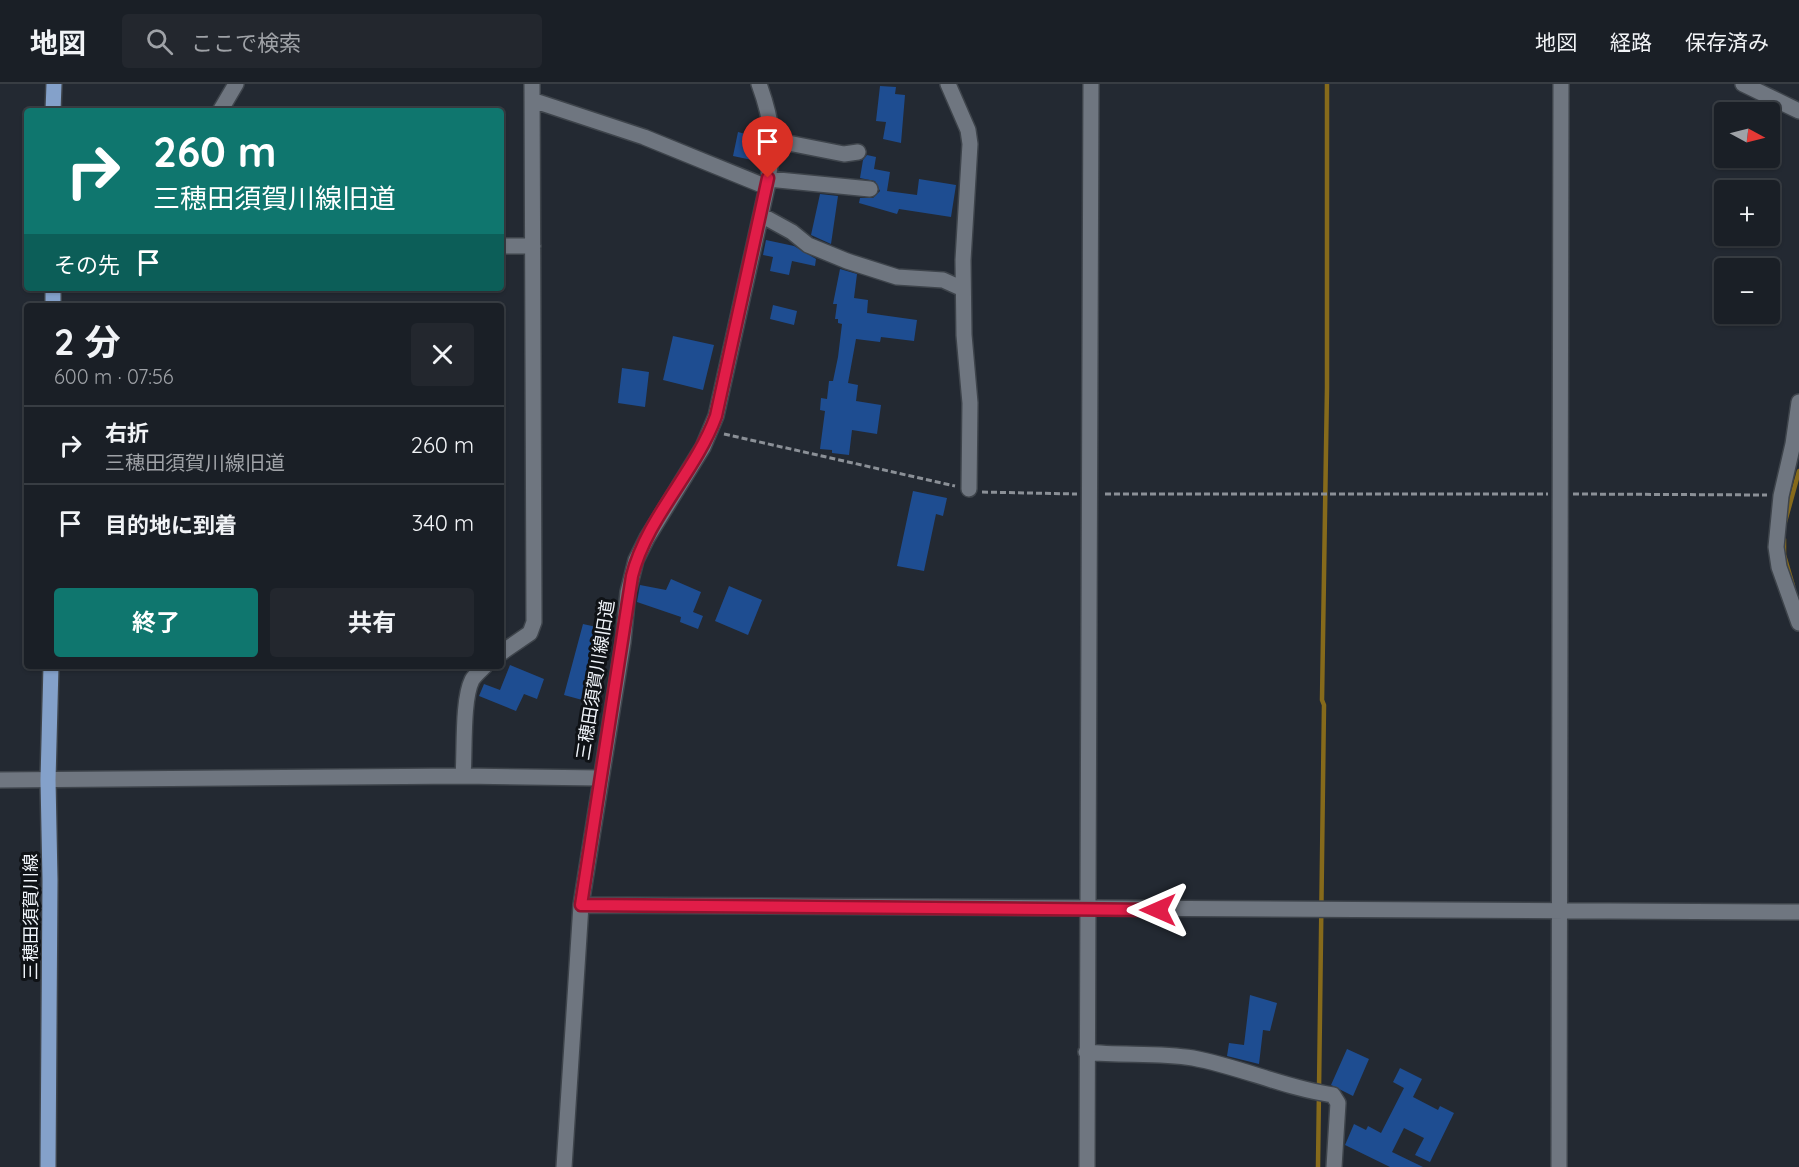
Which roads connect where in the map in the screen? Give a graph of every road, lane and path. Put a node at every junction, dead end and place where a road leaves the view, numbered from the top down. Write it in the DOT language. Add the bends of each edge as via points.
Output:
graph roads {
  1 [pos="54,84"];
  2 [pos="236,84"];
  3 [pos="759,84"];
  4 [pos="948,84"];
  5 [pos="1091,84"];
  6 [pos="1561,84"];
  7 [pos="1743,84"];
  8 [pos="532,92"];
  9 [pos="53,108"];
  10 [pos="222,108"];
  11 [pos="1799,111"];
  12 [pos="772,140"];
  13 [pos="858,152"];
  14 [pos="768,183"];
  15 [pos="870,189"];
  16 [pos="761,215"];
  17 [pos="504,246"];
  18 [pos="533,246"];
  19 [pos="963,290"];
  20 [pos="1799,402"];
  21 [pos="711,429"];
  22 [pos="969,489"];
  23 [pos="1088,494"];
  24 [pos="1560,494"];
  25 [pos="1781,496"];
  26 [pos="1799,623"];
  27 [pos="504,651"];
  28 [pos="51,669"];
  29 [pos="482,669"];
  30 [pos="463,776"];
  31 [pos="600,778"];
  32 [pos="0,780"];
  33 [pos="48,780"];
  34 [pos="581,905"];
  35 [pos="1087,909"];
  36 [pos="1558,911"];
  37 [pos="1799,912"];
  38 [pos="1086,1052"];
  39 [pos="48,1167"];
  40 [pos="564,1167"];
  41 [pos="1087,1167"];
  42 [pos="1334,1167"];
  43 [pos="1559,1167"];
  1 -- 9 [label="main road"];
  2 -- 10 [label="street"];
  3 -- 12 [label="street, 三穂田須賀川線旧道"];
  4 -- 19 [label="street" via="970,144"];
  5 -- 23 [label="street"];
  6 -- 24 [label="street"];
  7 -- 11 [label="street"];
  8 -- 14 [label="street"];
  8 -- 18 [label="street"];
  12 -- 13 [label="street" via="844,154"];
  12 -- 14 [label="street, 三穂田須賀川線旧道"];
  14 -- 15 [label="street"];
  14 -- 16 [label="street, 三穂田須賀川線旧道"];
  16 -- 19 [label="street" via="812,247 847,261 897,277 943,280"];
  16 -- 21 [label="street, 三穂田須賀川線旧道"];
  17 -- 18 [label="street"];
  18 -- 27 [label="street" via="534,622 530,633"];
  19 -- 22 [label="street" via="970,403"];
  20 -- 25 [label="street"];
  21 -- 22 [label="path" via="737,439"];
  21 -- 31 [label="street, 三穂田須賀川線旧道" via="636,560"];
  22 -- 23 [label="path" via="985,493"];
  23 -- 24 [label="path"];
  23 -- 35 [label="street"];
  24 -- 25 [label="path"];
  24 -- 36 [label="street"];
  25 -- 26 [label="street" via="1776,556"];
  28 -- 33 [label="main road, 三穂田須賀川線"];
  29 -- 30 [label="street" via="470,686"];
  30 -- 31 [label="street"];
  30 -- 33 [label="street"];
  31 -- 34 [label="street, 三穂田須賀川線旧道"];
  32 -- 33 [label="street"];
  33 -- 39 [label="main road, 三穂田須賀川線"];
  34 -- 35 [label="street"];
  34 -- 40 [label="street, 三穂田須賀川線旧道"];
  35 -- 36 [label="street"];
  35 -- 38 [label="street"];
  36 -- 37 [label="street"];
  36 -- 43 [label="street"];
  38 -- 41 [label="street"];
  38 -- 42 [label="street" via="1194,1059 1333,1095 1338,1103"];
}
